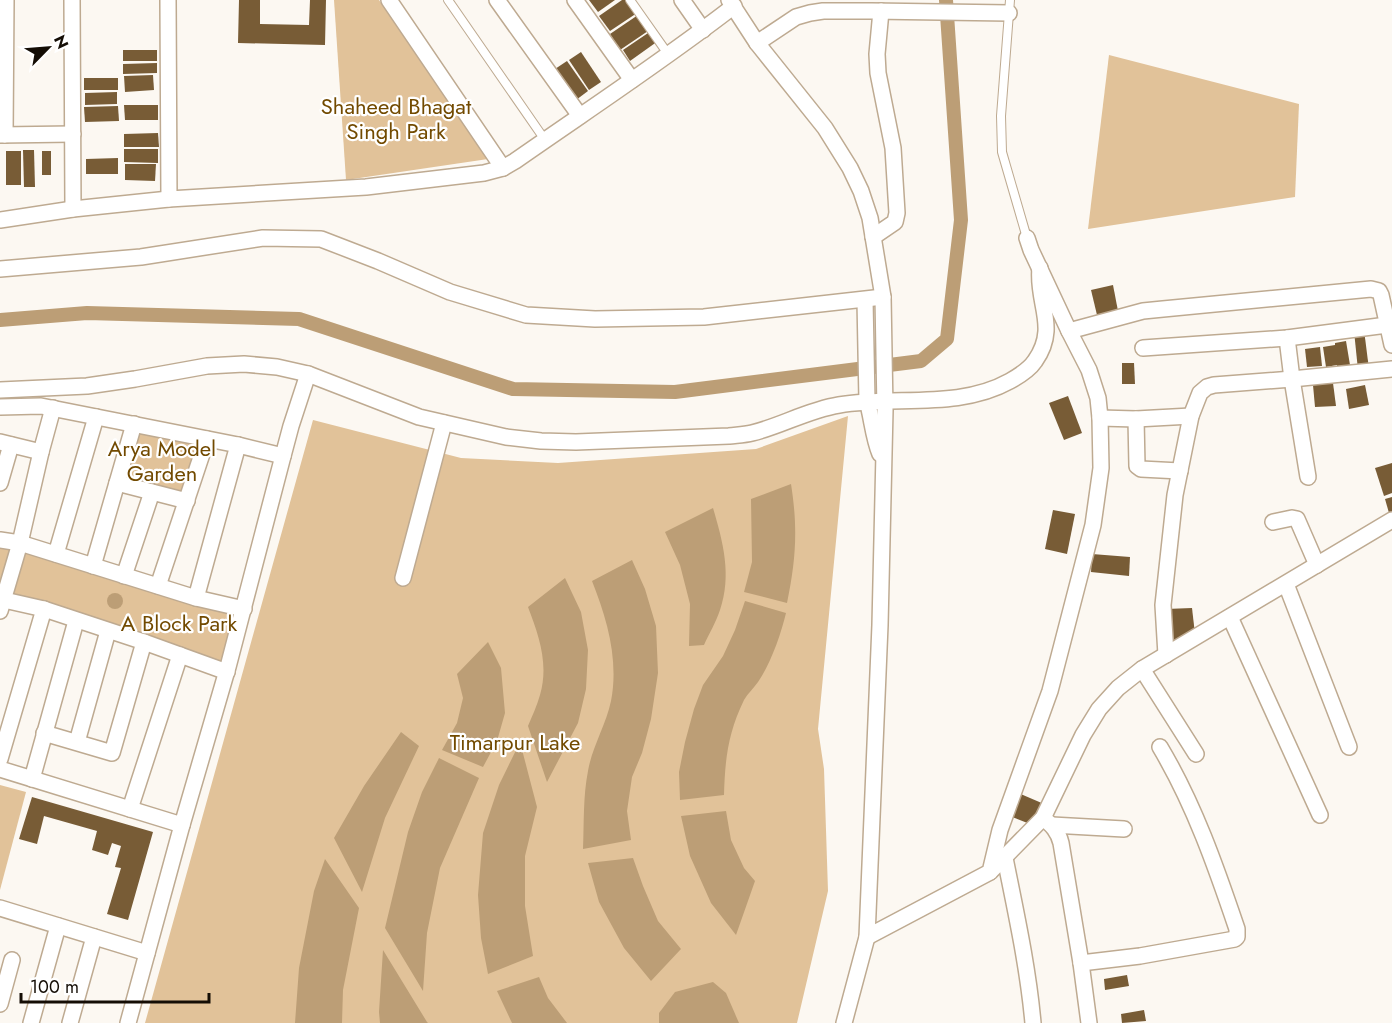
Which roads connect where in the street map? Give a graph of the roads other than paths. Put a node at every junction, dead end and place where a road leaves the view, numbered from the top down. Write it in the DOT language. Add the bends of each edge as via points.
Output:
graph roads {
  1 [pos="6,0"];
  2 [pos="72,0"];
  3 [pos="168,0"];
  4 [pos="389,0"];
  5 [pos="448,0"];
  6 [pos="497,0"];
  7 [pos="575,0"];
  8 [pos="630,0"];
  9 [pos="682,0"];
  10 [pos="731,3"];
  11 [pos="1010,7"];
  12 [pos="884,8"];
  13 [pos="703,30"];
  14 [pos="757,43"];
  15 [pos="669,54"];
  16 [pos="632,80"];
  17 [pos="580,116"];
  18 [pos="73,134"];
  19 [pos="2,135"];
  20 [pos="545,140"];
  21 [pos="503,168"];
  22 [pos="169,199"];
  23 [pos="73,209"];
  24 [pos="0,220"];
  25 [pos="873,237"];
  26 [pos="1027,238"];
  27 [pos="1040,268"];
  28 [pos="0,269"];
  29 [pos="883,297"];
  30 [pos="865,300"];
  31 [pos="1387,325"];
  32 [pos="1069,331"];
  33 [pos="1287,338"];
  34 [pos="1392,345"];
  35 [pos="1143,348"];
  36 [pos="1392,369"];
  37 [pos="308,374"];
  38 [pos="1292,379"];
  39 [pos="0,390"];
  40 [pos="867,396"];
  41 [pos="885,400"];
  42 [pos="0,407"];
  43 [pos="53,408"];
  44 [pos="1191,416"];
  45 [pos="96,417"];
  46 [pos="1100,418"];
  47 [pos="1136,418"];
  48 [pos="444,423"];
  49 [pos="134,424"];
  50 [pos="207,439"];
  51 [pos="6,444"];
  52 [pos="238,445"];
  53 [pos="41,452"];
  54 [pos="283,456"];
  55 [pos="884,463"];
  56 [pos="1180,471"];
  57 [pos="1308,477"];
  58 [pos="0,483"];
  59 [pos="117,483"];
  60 [pos="152,492"];
  61 [pos="187,501"];
  62 [pos="1392,520"];
  63 [pos="1274,522"];
  64 [pos="0,540"];
  65 [pos="20,543"];
  66 [pos="56,554"];
  67 [pos="1317,565"];
  68 [pos="93,566"];
  69 [pos="124,576"];
  70 [pos="403,578"];
  71 [pos="1286,584"];
  72 [pos="158,586"];
  73 [pos="195,598"];
  74 [pos="1,603"];
  75 [pos="44,609"];
  76 [pos="244,609"];
  77 [pos="1230,617"];
  78 [pos="76,621"];
  79 [pos="108,631"];
  80 [pos="144,642"];
  81 [pos="180,655"];
  82 [pos="1166,655"];
  83 [pos="1142,669"];
  84 [pos="227,672"];
  85 [pos="44,733"];
  86 [pos="77,742"];
  87 [pos="1160,747"];
  88 [pos="1349,747"];
  89 [pos="1196,754"];
  90 [pos="0,759"];
  91 [pos="0,769"];
  92 [pos="32,779"];
  93 [pos="130,809"];
  94 [pos="1320,815"];
  95 [pos="1048,821"];
  96 [pos="182,825"];
  97 [pos="1124,829"];
  98 [pos="1005,858"];
  99 [pos="990,873"];
  100 [pos="0,908"];
  101 [pos="58,926"];
  102 [pos="94,937"];
  103 [pos="867,937"];
  104 [pos="147,952"];
  105 [pos="12,960"];
  106 [pos="1081,963"];
  107 [pos="0,1004"];
  108 [pos="31,1023"];
  109 [pos="70,1023"];
  110 [pos="128,1023"];
  111 [pos="844,1023"];
  112 [pos="1033,1023"];
  113 [pos="1089,1023"];
  1 -- 19 [label="street"];
  2 -- 18 [label="street"];
  3 -- 22 [label="street"];
  4 -- 21 [label="street"];
  5 -- 20 [label="lane"];
  6 -- 17 [label="street"];
  7 -- 16 [label="street"];
  8 -- 15 [label="lane"];
  9 -- 13 [label="street"];
  10 -- 13 [label="street"];
  10 -- 14 [label="street"];
  11 -- 12 [label="street" via="983,13"];
  11 -- 26 [label="lane" via="1002,152"];
  12 -- 14 [label="street" via="810,13 796,17"];
  12 -- 25 [label="street" via="878,73 893,148 897,213 895,222"];
  13 -- 15 [label="street"];
  14 -- 25 [label="street" via="825,128 850,168 870,218"];
  15 -- 16 [label="street"];
  16 -- 17 [label="street"];
  17 -- 20 [label="street"];
  18 -- 19 [label="street"];
  18 -- 23 [label="street"];
  20 -- 21 [label="street"];
  21 -- 22 [label="street" via="366,187"];
  22 -- 23 [label="street"];
  23 -- 24 [label="street"];
  25 -- 29 [label="street"];
  26 -- 27 [label="street"];
  27 -- 32 [label="street"];
  27 -- 41 [label="street" via="1047,331 1034,362 1021,374 979,393 928,400"];
  28 -- 30 [label="street" via="141,256 263,238 321,239 450,292 526,315 595,319 704,317"];
  29 -- 30 [label="street"];
  29 -- 41 [label="street"];
  30 -- 40 [label="street"];
  31 -- 32 [label="street" via="1381,295 1371,290 1143,311"];
  31 -- 33 [label="street"];
  31 -- 34 [label="street"];
  32 -- 46 [label="street" via="1089,370"];
  33 -- 35 [label="street"];
  33 -- 38 [label="street"];
  36 -- 38 [label="street"];
  37 -- 39 [label="street" via="235,364 87,386"];
  37 -- 48 [label="street"];
  37 -- 54 [label="street"];
  38 -- 44 [label="street" via="1207,387 1200,393"];
  38 -- 57 [label="street"];
  40 -- 41 [label="street"];
  40 -- 48 [label="street" via="751,434 729,436 541,441"];
  40 -- 55 [label="street" via="875,442"];
  41 -- 55 [label="street"];
  42 -- 43 [label="street"];
  43 -- 45 [label="street"];
  43 -- 53 [label="street"];
  44 -- 47 [label="street"];
  44 -- 56 [label="street"];
  45 -- 49 [label="street"];
  45 -- 66 [label="street"];
  46 -- 47 [label="street"];
  46 -- 99 [label="street" via="1101,468 1093,525 1050,691 1000,830"];
  47 -- 56 [label="street" via="1137,466"];
  48 -- 70 [label="street"];
  49 -- 50 [label="street"];
  49 -- 59 [label="street"];
  50 -- 52 [label="street"];
  50 -- 61 [label="street"];
  51 -- 53 [label="street"];
  51 -- 58 [label="street"];
  52 -- 54 [label="street"];
  52 -- 73 [label="street"];
  53 -- 65 [label="street"];
  54 -- 76 [label="street"];
  55 -- 103 [label="street"];
  56 -- 82 [label="street" via="1163,604"];
  59 -- 60 [label="street"];
  59 -- 68 [label="street"];
  60 -- 61 [label="street"];
  60 -- 69 [label="street"];
  61 -- 72 [label="street"];
  62 -- 67 [label="street"];
  63 -- 67 [label="street" via="1297,519"];
  64 -- 65 [label="street"];
  65 -- 66 [label="street"];
  65 -- 74 [label="street"];
  66 -- 68 [label="street"];
  67 -- 71 [label="street"];
  68 -- 69 [label="street"];
  69 -- 72 [label="street"];
  71 -- 77 [label="street"];
  71 -- 88 [label="street"];
  72 -- 73 [label="street"];
  73 -- 76 [label="street"];
  74 -- 75 [label="street"];
  75 -- 78 [label="street"];
  75 -- 90 [label="street"];
  76 -- 84 [label="street"];
  77 -- 82 [label="street"];
  77 -- 94 [label="street"];
  78 -- 79 [label="street"];
  78 -- 85 [label="street"];
  79 -- 80 [label="street"];
  79 -- 86 [label="street"];
  80 -- 81 [label="street"];
  80 -- 86 [label="street" via="112,753"];
  81 -- 84 [label="street"];
  81 -- 93 [label="street"];
  82 -- 83 [label="street"];
  83 -- 89 [label="street"];
  83 -- 95 [label="street" via="1099,709 1083,735"];
  84 -- 96 [label="street"];
  85 -- 86 [label="street"];
  85 -- 92 [label="street"];
  87 -- 106 [label="street" via="1214,861 1238,929 1237,937"];
  91 -- 92 [label="street"];
  92 -- 93 [label="street"];
  93 -- 96 [label="street"];
  95 -- 97 [label="street"];
  95 -- 98 [label="street"];
  95 -- 106 [label="street" via="1058,834"];
  96 -- 104 [label="street"];
  98 -- 99 [label="street"];
  98 -- 112 [label="street" via="1022,939"];
  99 -- 103 [label="street"];
  100 -- 101 [label="street"];
  101 -- 102 [label="street"];
  101 -- 108 [label="street"];
  102 -- 104 [label="street"];
  102 -- 109 [label="street"];
  103 -- 111 [label="street"];
  104 -- 110 [label="street"];
  105 -- 107 [label="street"];
  106 -- 113 [label="street"];
}
